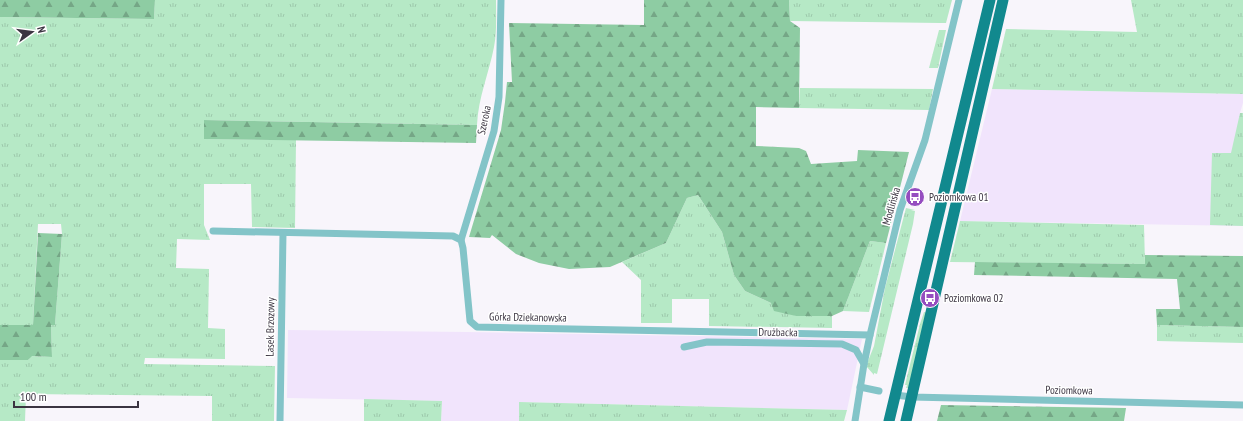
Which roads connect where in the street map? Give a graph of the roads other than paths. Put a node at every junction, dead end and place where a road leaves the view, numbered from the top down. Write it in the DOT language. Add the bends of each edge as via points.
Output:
graph roads {
  1 [pos="500,0"];
  2 [pos="959,0"];
  3 [pos="990,0"];
  4 [pos="1003,0"];
  5 [pos="213,231"];
  6 [pos="283,232"];
  7 [pos="461,240"];
  8 [pos="870,335"];
  9 [pos="684,347"];
  10 [pos="864,364"];
  11 [pos="860,387"];
  12 [pos="879,391"];
  13 [pos="895,395"];
  14 [pos="912,397"];
  15 [pos="1243,404"];
  16 [pos="280,421"];
  17 [pos="855,421"];
  18 [pos="888,421"];
  19 [pos="906,421"];
  1 -- 7 [label="street, Szeroka" via="499,98 494,131"];
  2 -- 8 [label="street, Modlińska" via="925,140 900,210"];
  3 -- 13 [label="highway"];
  4 -- 14 [label="highway"];
  5 -- 6 [label="street"];
  6 -- 7 [label="street" via="443,235"];
  6 -- 16 [label="street, Lasek Brzozowy"];
  7 -- 8 [label="street, Górka Dziekanowska" via="470,321 477,327"];
  8 -- 10 [label="street, Modlińska"];
  9 -- 10 [label="street, Drużbacka" via="707,342 842,344 856,350"];
  10 -- 11 [label="street, Modlińska"];
  11 -- 12 [label="street"];
  11 -- 17 [label="street, Modlińska"];
  13 -- 14 [label="street, Poziomkowa"];
  13 -- 18 [label="highway"];
  14 -- 15 [label="street, Poziomkowa"];
  14 -- 19 [label="highway"];
}
